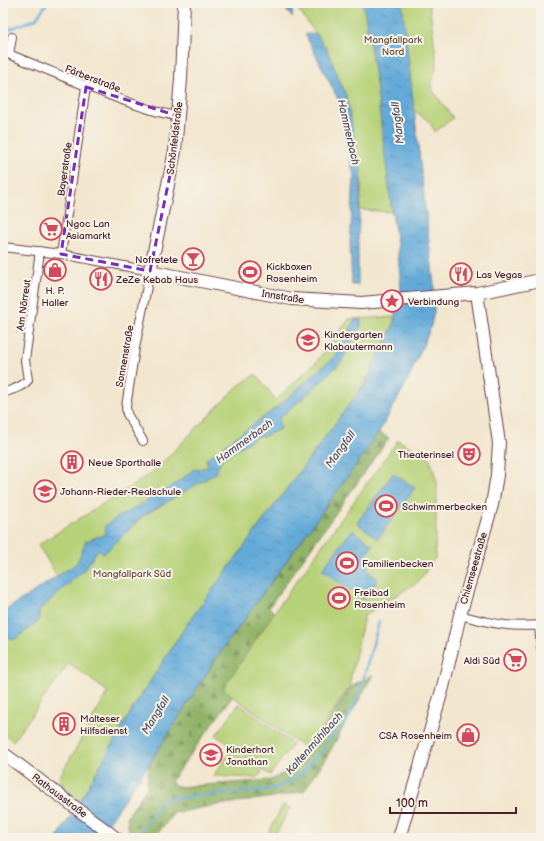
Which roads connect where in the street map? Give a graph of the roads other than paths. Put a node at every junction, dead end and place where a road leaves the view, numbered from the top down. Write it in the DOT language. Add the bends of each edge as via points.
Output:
graph roads {
  1 [pos="184,3"];
  2 [pos="12,37"];
  3 [pos="6,53"];
  4 [pos="86,87"];
  5 [pos="178,116"];
  6 [pos="3,247"];
  7 [pos="40,251"];
  8 [pos="61,254"];
  9 [pos="150,271"];
  10 [pos="541,280"];
  11 [pos="477,293"];
  12 [pos="3,393"];
  13 [pos="143,441"];
  14 [pos="460,615"];
  15 [pos="540,625"];
  16 [pos="541,648"];
  17 [pos="3,754"];
  18 [pos="116,838"];
  19 [pos="399,838"];
  1 -- 5 [label="main road, Schönfeldstraße"];
  2 -- 3 [label="street"];
  3 -- 4 [label="street, Färberstraße"];
  4 -- 5 [label="street, Färberstraße"];
  4 -- 8 [label="street, Bayerstraße"];
  5 -- 9 [label="main road, Schönfeldstraße" via="175,151"];
  6 -- 7 [label="street, Innstraße"];
  7 -- 8 [label="street, Innstraße"];
  7 -- 12 [label="street, Am Nörreut" via="25,360 28,380"];
  8 -- 9 [label="street, Innstraße"];
  9 -- 11 [label="main road, Innstraße" via="292,299 361,303"];
  9 -- 13 [label="street, Sonnenstraße" via="126,407 127,414"];
  10 -- 11 [label="main road, Innstraße"];
  11 -- 14 [label="main road, Chiemseestraße" via="499,443 492,505"];
  14 -- 15 [label="street" via="494,624"];
  14 -- 19 [label="main road, Chiemseestraße" via="443,687"];
  15 -- 16 [label="street"];
  17 -- 18 [label="main road, Rathausstraße"];
}
